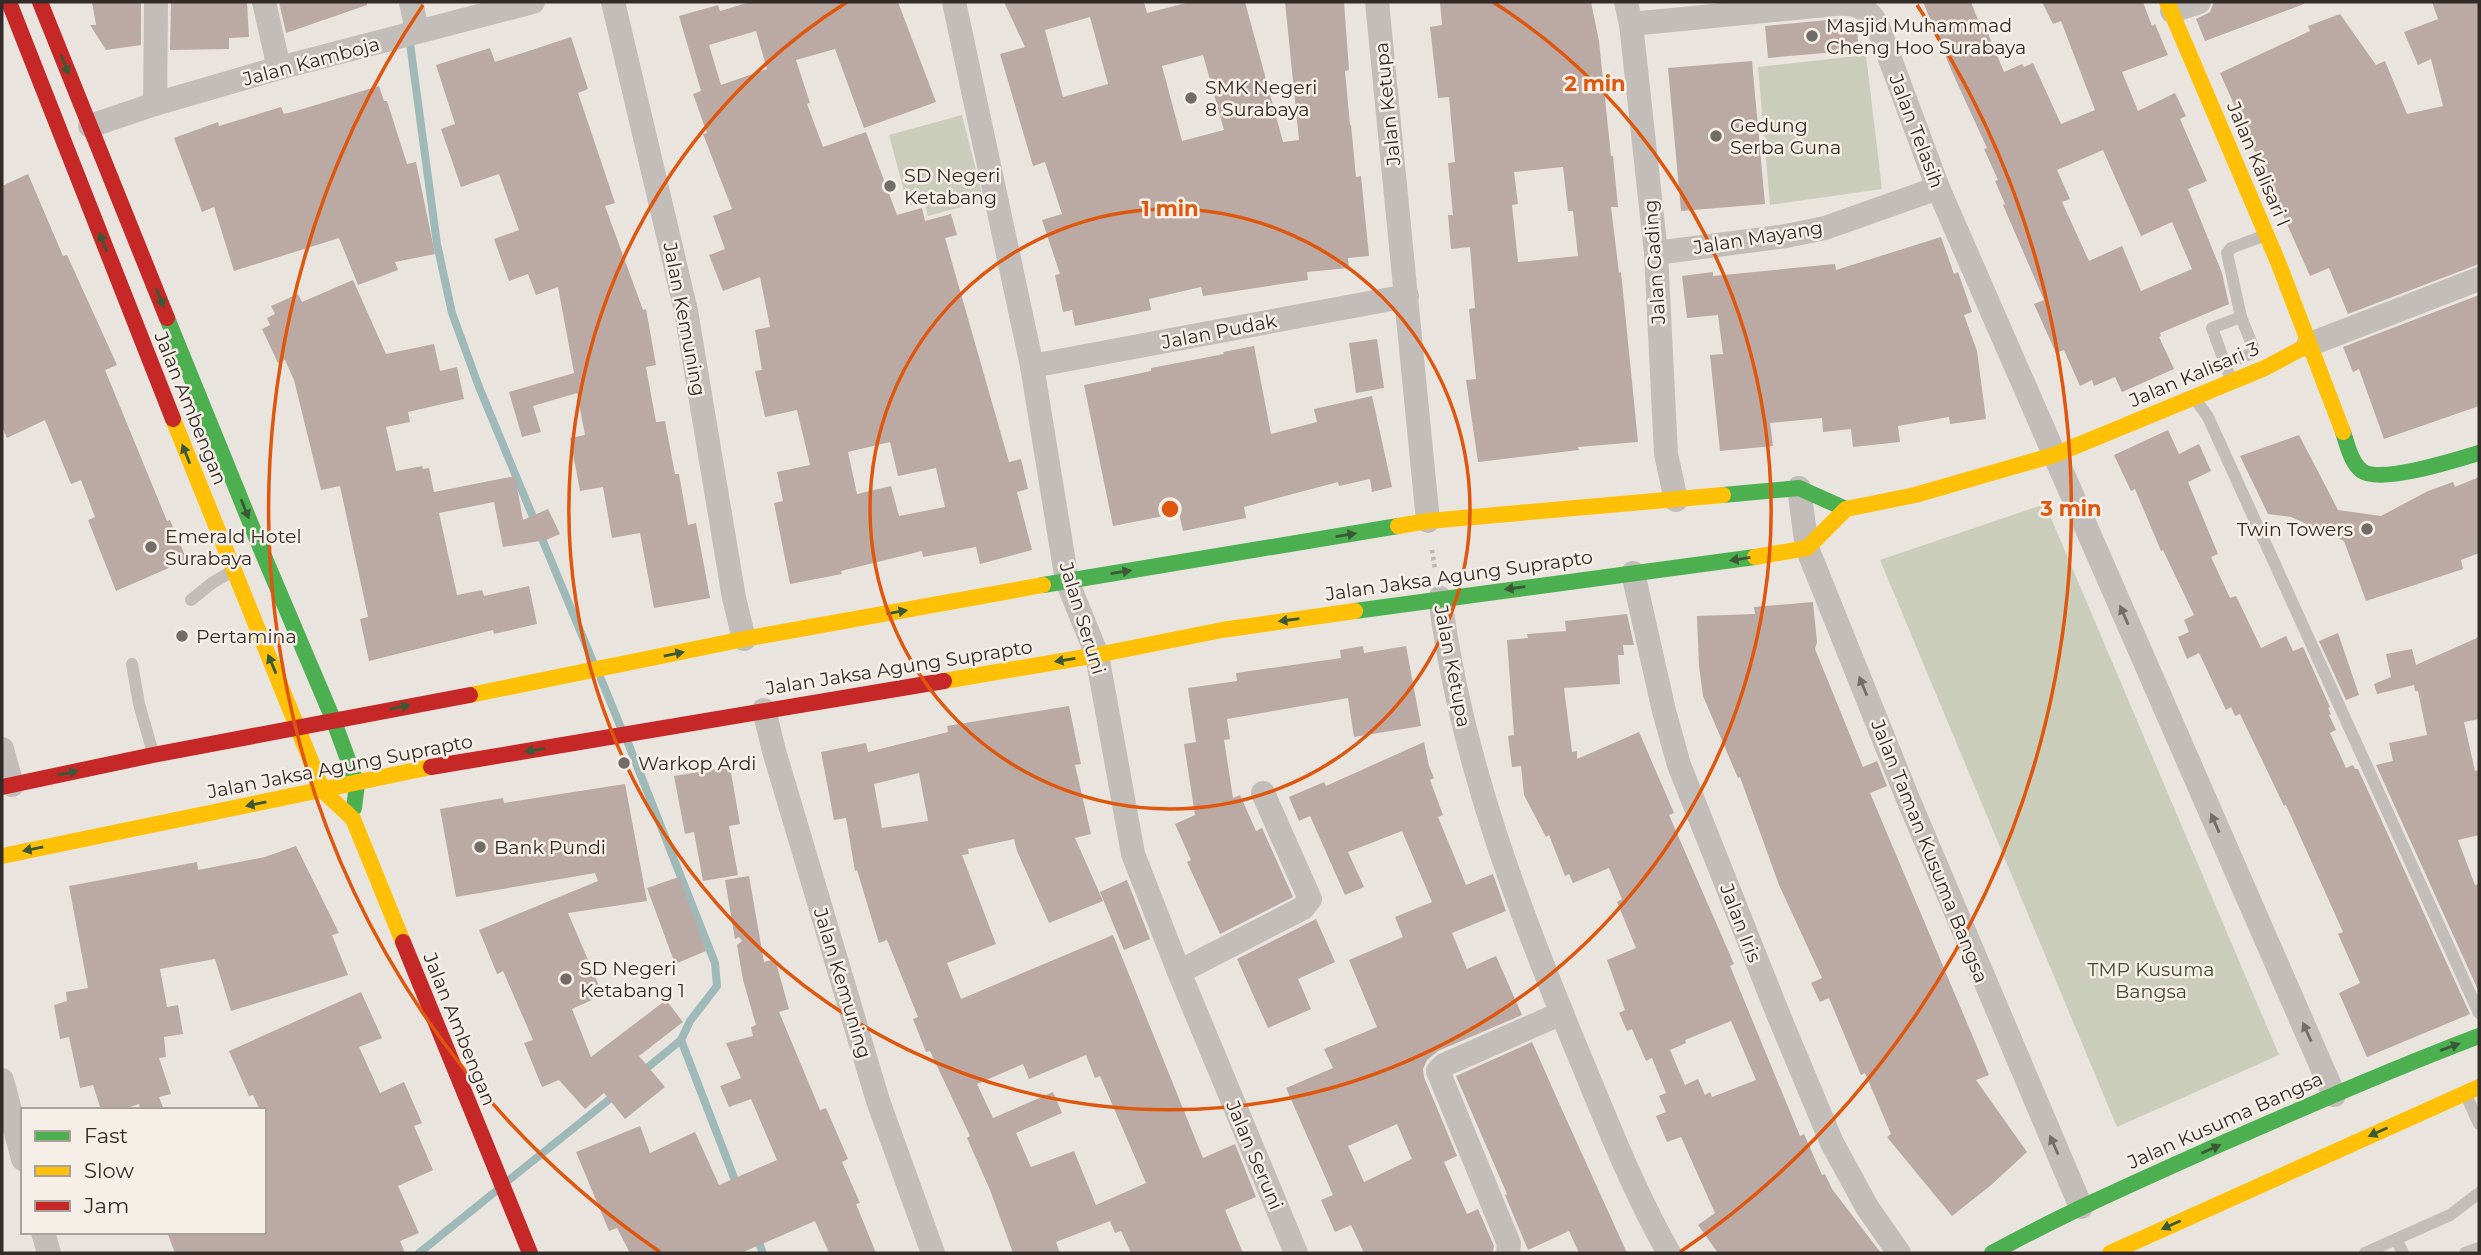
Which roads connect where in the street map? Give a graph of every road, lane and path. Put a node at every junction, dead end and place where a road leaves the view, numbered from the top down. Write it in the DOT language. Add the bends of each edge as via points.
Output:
graph roads {
  1 [pos="9,2"];
  2 [pos="40,2"];
  3 [pos="156,2"];
  4 [pos="264,2"];
  5 [pos="411,2"];
  6 [pos="613,2"];
  7 [pos="954,2"];
  8 [pos="1377,2"];
  9 [pos="2199,2"];
  10 [pos="519,4"];
  11 [pos="2170,6"];
  12 [pos="1628,13"];
  13 [pos="411,33"];
  14 [pos="279,68"];
  15 [pos="155,104"];
  16 [pos="90,126"];
  17 [pos="1938,187"];
  18 [pos="2266,234"];
  19 [pos="1656,253"];
  20 [pos="2479,279"];
  21 [pos="1407,296"];
  22 [pos="2241,317"];
  23 [pos="2308,345"];
  24 [pos="2225,364"];
  25 [pos="1032,366"];
  26 [pos="2232,382"];
  27 [pos="2194,397"];
  28 [pos="2479,453"];
  29 [pos="2054,455"];
  30 [pos="1799,488"];
  31 [pos="1676,500"];
  32 [pos="1846,509"];
  33 [pos="1428,521"];
  34 [pos="1807,548"];
  35 [pos="233,571"];
  36 [pos="1633,573"];
  37 [pos="1067,581"];
  38 [pos="1440,598"];
  39 [pos="191,600"];
  40 [pos="744,639"];
  41 [pos="1097,655"];
  42 [pos="132,664"];
  43 [pos="764,710"];
  44 [pos="333,719"];
  45 [pos="299,727"];
  46 [pos="2,749"];
  47 [pos="153,755"];
  48 [pos="357,784"];
  49 [pos="7,786"];
  50 [pos="323,791"];
  51 [pos="1264,793"];
  52 [pos="353,819"];
  53 [pos="2,856"];
  54 [pos="1179,972"];
  55 [pos="1562,1013"];
  56 [pos="2479,1013"];
  57 [pos="2479,1036"];
  58 [pos="2,1080"];
  59 [pos="2472,1090"];
  60 [pos="2334,1094"];
  61 [pos="2479,1124"];
  62 [pos="21,1151"];
  63 [pos="2479,1194"];
  64 [pos="2081,1207"];
  65 [pos="44,1234"];
  66 [pos="2396,1239"];
  67 [pos="2479,1248"];
  68 [pos="49,1253"];
  69 [pos="530,1253"];
  70 [pos="933,1253"];
  71 [pos="1296,1253"];
  72 [pos="1508,1253"];
  73 [pos="1669,1253"];
  74 [pos="1899,1253"];
  75 [pos="1992,1253"];
  76 [pos="2110,1253"];
  77 [pos="2365,1253"];
  78 [pos="2403,1253"];
  79 [pos="2465,1253"];
  35 -- 1 [label="main road, Jalan Ambengan, one-way" via="18,41"];
  2 -- 16 [label="main road, Jalan Ambengan, one-way"];
  3 -- 15 [label="street"];
  4 -- 14 [label="street"];
  5 -- 13 [label="street"];
  6 -- 40 [label="street, Jalan Kemuning" via="686,311"];
  7 -- 25 [label="street, Jalan Seruni"];
  8 -- 21 [label="street, Jalan Ketupa"];
  9 -- 11 [label="street"];
  10 -- 13 [label="street, Jalan Kamboja"];
  11 -- 18 [label="main road, Jalan Kalisari I"];
  12 -- 17 [label="street, Jalan Telasih" via="1858,5 1871,13 1877,24"];
  12 -- 19 [label="street, Jalan Gading"];
  13 -- 14 [label="street, Jalan Kamboja"];
  14 -- 15 [label="street, Jalan Kamboja"];
  15 -- 16 [label="street, Jalan Kamboja"];
  16 -- 44 [label="main road, Jalan Ambengan, one-way"];
  17 -- 19 [label="street, Jalan Mayang" via="1825,228"];
  17 -- 29 [label="street, Jalan Telasih"];
  18 -- 22 [label="lane" via="2227,253"];
  18 -- 23 [label="main road, Jalan Kalisari I"];
  19 -- 31 [label="street, Jalan Gading" via="1666,454"];
  20 -- 23 [label="street"];
  21 -- 25 [label="street, Jalan Pudak"];
  21 -- 33 [label="street, Jalan Ketupa"];
  22 -- 24 [label="lane" via="2212,328"];
  22 -- 24 [label="lane" via="2255,352"];
  23 -- 26 [label="main road, Jalan Kalisari 3"];
  23 -- 28 [label="main road" via="2355,464 2362,471 2376,475"];
  24 -- 26 [label="lane"];
  25 -- 37 [label="street, Jalan Seruni"];
  26 -- 27 [label="main road, Jalan Kalisari 3"];
  27 -- 29 [label="main road, Jalan Kalisari 3"];
  27 -- 56 [label="lane" via="2208,417"];
  29 -- 32 [label="main road, Jalan Kalisari 3" via="1915,495"];
  60 -- 29 [label="street, one-way"];
  30 -- 31 [label="main road"];
  30 -- 32 [label="main road"];
  30 -- 34 [label="street, Jalan Taman Kusuma Bangsa"];
  31 -- 33 [label="main road"];
  32 -- 34 [label="main road"];
  37 -- 33 [label="main road, one-way"];
  33 -- 38 [label="path, Jalan Ketupa"];
  34 -- 36 [label="main road, Jalan Jaksa Agung Suprapto, one-way"];
  64 -- 34 [label="street, Jalan Taman Kusuma Bangsa, one-way"];
  35 -- 39 [label="lane"];
  45 -- 35 [label="main road, Jalan Ambengan, one-way"];
  36 -- 38 [label="main road, Jalan Jaksa Agung Suprapto, one-way"];
  36 -- 74 [label="street, Jalan Iris" via="1679,765 1832,1143"];
  40 -- 37 [label="main road, one-way"];
  37 -- 41 [label="street, Jalan Seruni"];
  38 -- 41 [label="main road, Jalan Jaksa Agung Suprapto, one-way" via="1222,630"];
  38 -- 55 [label="street, Jalan Ketupa" via="1476,777 1509,878"];
  44 -- 40 [label="main road, one-way"];
  41 -- 43 [label="main road, Jalan Jaksa Agung Suprapto, one-way"];
  41 -- 54 [label="street, Jalan Seruni" via="1133,853"];
  42 -- 47 [label="lane"];
  43 -- 48 [label="main road, Jalan Jaksa Agung Suprapto, one-way"];
  43 -- 70 [label="street, Jalan Kemuning" via="878,1101"];
  44 -- 45 [label="main road"];
  44 -- 48 [label="main road, Jalan Ambengan"];
  45 -- 47 [label="main road"];
  45 -- 50 [label="main road, Jalan Ambengan"];
  46 -- 49 [label="street"];
  49 -- 47 [label="main road, one-way"];
  48 -- 50 [label="main road, Jalan Jaksa Agung Suprapto"];
  48 -- 52 [label="main road, Jalan Ambengan"];
  50 -- 52 [label="main road, Jalan Ambengan"];
  50 -- 53 [label="main road, Jalan Jaksa Agung Suprapto, one-way"];
  51 -- 54 [label="street" via="1310,899 1303,908"];
  52 -- 69 [label="main road, Jalan Ambengan"];
  54 -- 71 [label="street, Jalan Seruni"];
  55 -- 72 [label="street" via="1438,1071 1509,1244"];
  55 -- 73 [label="street, Jalan Ketupa" via="1644,1208"];
  60 -- 57 [label="main road, Jalan Kusuma Bangsa, one-way" via="2422,1063"];
  58 -- 62 [label="street"];
  59 -- 61 [label="lane"];
  59 -- 76 [label="main road, one-way" via="2438,1098 2145,1230"];
  64 -- 60 [label="main road, Jalan Kusuma Bangsa, one-way" via="2129,1193"];
  63 -- 66 [label="lane" via="2450,1216"];
  64 -- 75 [label="main road, Jalan Kusuma Bangsa"];
  65 -- 68 [label="street"];
  66 -- 77 [label="lane"];
  66 -- 78 [label="lane"];
  67 -- 79 [label="lane"];
}
